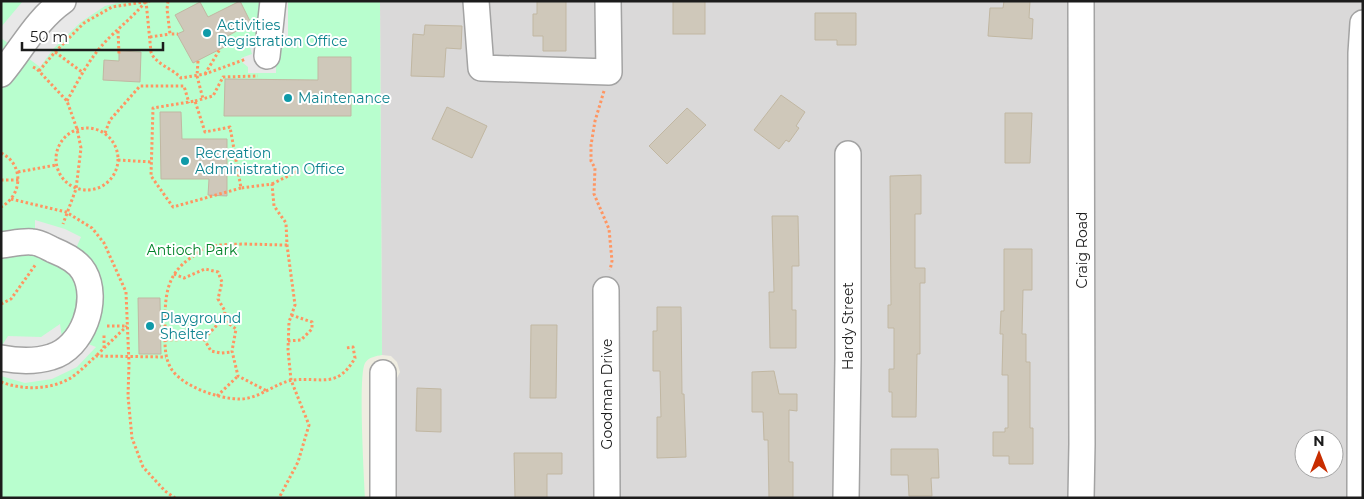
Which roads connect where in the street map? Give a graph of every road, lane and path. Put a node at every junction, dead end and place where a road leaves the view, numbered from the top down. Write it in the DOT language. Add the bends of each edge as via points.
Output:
graph roads {
  1 [pos="63,1"];
  2 [pos="148,1"];
  3 [pos="168,1"];
  4 [pos="273,1"];
  5 [pos="476,1"];
  6 [pos="608,1"];
  7 [pos="1081,1"];
  8 [pos="1363,23"];
  9 [pos="118,30"];
  10 [pos="170,34"];
  11 [pos="178,34"];
  12 [pos="150,37"];
  13 [pos="220,49"];
  14 [pos="55,52"];
  15 [pos="119,54"];
  16 [pos="17,55"];
  17 [pos="259,57"];
  18 [pos="198,61"];
  19 [pos="39,71"];
  20 [pos="82,72"];
  21 [pos="609,72"];
  22 [pos="1,74"];
  23 [pos="205,74"];
  24 [pos="197,76"];
  25 [pos="181,78"];
  26 [pos="184,86"];
  27 [pos="213,96"];
  28 [pos="203,99"];
  29 [pos="67,102"];
  30 [pos="195,102"];
  31 [pos="189,103"];
  32 [pos="78,128"];
  33 [pos="105,133"];
  34 [pos="1,153"];
  35 [pos="848,154"];
  36 [pos="118,160"];
  37 [pos="152,162"];
  38 [pos="56,165"];
  39 [pos="300,170"];
  40 [pos="18,172"];
  41 [pos="1,180"];
  42 [pos="18,180"];
  43 [pos="272,184"];
  44 [pos="241,188"];
  45 [pos="76,189"];
  46 [pos="11,199"];
  47 [pos="1,207"];
  48 [pos="66,212"];
  49 [pos="63,224"];
  50 [pos="1,245"];
  51 [pos="287,245"];
  52 [pos="39,260"];
  53 [pos="174,274"];
  54 [pos="606,290"];
  55 [pos="1,304"];
  56 [pos="291,315"];
  57 [pos="224,320"];
  58 [pos="127,326"];
  59 [pos="204,339"];
  60 [pos="165,340"];
  61 [pos="288,341"];
  62 [pos="104,348"];
  63 [pos="346,348"];
  64 [pos="232,352"];
  65 [pos="96,356"];
  66 [pos="166,357"];
  67 [pos="1,358"];
  68 [pos="129,358"];
  69 [pos="383,373"];
  70 [pos="238,376"];
  71 [pos="291,380"];
  72 [pos="1,382"];
  73 [pos="267,391"];
  74 [pos="217,396"];
  75 [pos="175,498"];
  76 [pos="279,498"];
  77 [pos="383,498"];
  78 [pos="607,498"];
  79 [pos="846,498"];
  80 [pos="1081,498"];
  81 [pos="1360,498"];
  1 -- 16 [label="street" via="38,24"];
  2 -- 9 [label="path"];
  2 -- 12 [label="path"];
  2 -- 14 [label="path" via="112,7 84,22"];
  3 -- 10 [label="path"];
  4 -- 17 [label="street"];
  5 -- 21 [label="street" via="481,68"];
  6 -- 21 [label="street"];
  7 -- 80 [label="street, Craig Road"];
  8 -- 81 [label="street"];
  9 -- 15 [label="path"];
  9 -- 20 [label="path"];
  10 -- 11 [label="path"];
  10 -- 12 [label="path"];
  12 -- 25 [label="path" via="153,57"];
  13 -- 23 [label="path"];
  14 -- 19 [label="path"];
  14 -- 20 [label="path"];
  16 -- 19 [label="path"];
  16 -- 22 [label="street"];
  17 -- 23 [label="path"];
  18 -- 24 [label="path"];
  19 -- 29 [label="path"];
  20 -- 29 [label="path"];
  21 -- 54 [label="path" via="591,145 591,161 595,168 594,194 609,228 612,261"];
  23 -- 24 [label="path"];
  24 -- 25 [label="path"];
  24 -- 28 [label="path"];
  25 -- 26 [label="path"];
  26 -- 31 [label="path"];
  26 -- 33 [label="path" via="140,86 110,120"];
  27 -- 28 [label="path"];
  28 -- 30 [label="path"];
  29 -- 32 [label="path"];
  30 -- 31 [label="path"];
  30 -- 44 [label="path" via="204,132 230,127"];
  31 -- 37 [label="path" via="153,108"];
  32 -- 33 [label="path" via="93,128"];
  32 -- 38 [label="path" via="66,134 58,146"];
  32 -- 45 [label="path" via="81,148"];
  33 -- 36 [label="path" via="114,141"];
  34 -- 40 [label="path" via="13,162"];
  35 -- 79 [label="street, Hardy Street"];
  36 -- 37 [label="path"];
  36 -- 45 [label="path" via="112,179 102,187"];
  37 -- 44 [label="path" via="151,176 173,207"];
  38 -- 40 [label="path"];
  38 -- 45 [label="path" via="66,182"];
  39 -- 43 [label="path"];
  40 -- 42 [label="path"];
  41 -- 42 [label="path"];
  42 -- 46 [label="path" via="17,190"];
  43 -- 44 [label="path"];
  43 -- 51 [label="path" via="274,206 286,224"];
  45 -- 48 [label="path"];
  46 -- 47 [label="path"];
  46 -- 48 [label="path"];
  48 -- 49 [label="path"];
  48 -- 58 [label="path" via="92,228 104,243 126,292"];
  50 -- 67 [label="street" via="32,242 65,255 83,270 91,291 89,313 78,336 69,346 52,357 27,361"];
  51 -- 53 [label="path" via="207,247 181,263"];
  51 -- 56 [label="path" via="295,305"];
  52 -- 55 [label="path" via="16,294"];
  53 -- 57 [label="path" via="184,278 205,269 218,272 222,282 218,299 225,311"];
  53 -- 60 [label="path" via="165,300"];
  54 -- 78 [label="street, Goodman Drive"];
  56 -- 61 [label="path"];
  56 -- 61 [label="path" via="312,322 312,330 301,340"];
  57 -- 59 [label="path"];
  57 -- 64 [label="path" via="236,329"];
  58 -- 62 [label="path"];
  58 -- 62 [label="path" via="104,326"];
  58 -- 68 [label="path"];
  59 -- 60 [label="path"];
  59 -- 64 [label="path" via="211,351"];
  60 -- 66 [label="path"];
  61 -- 71 [label="path"];
  62 -- 65 [label="path"];
  63 -- 71 [label="path" via="353,347 355,358 348,370 330,381"];
  64 -- 70 [label="path"];
  65 -- 68 [label="path"];
  65 -- 72 [label="path" via="69,378 42,388 10,386"];
  66 -- 68 [label="path"];
  66 -- 74 [label="path" via="173,371 194,388"];
  68 -- 75 [label="path" via="132,438 144,467"];
  69 -- 77 [label="street"];
  70 -- 73 [label="path"];
  70 -- 74 [label="path"];
  71 -- 73 [label="path"];
  71 -- 76 [label="path" via="309,425 298,462"];
  73 -- 74 [label="path" via="241,399"];
}
